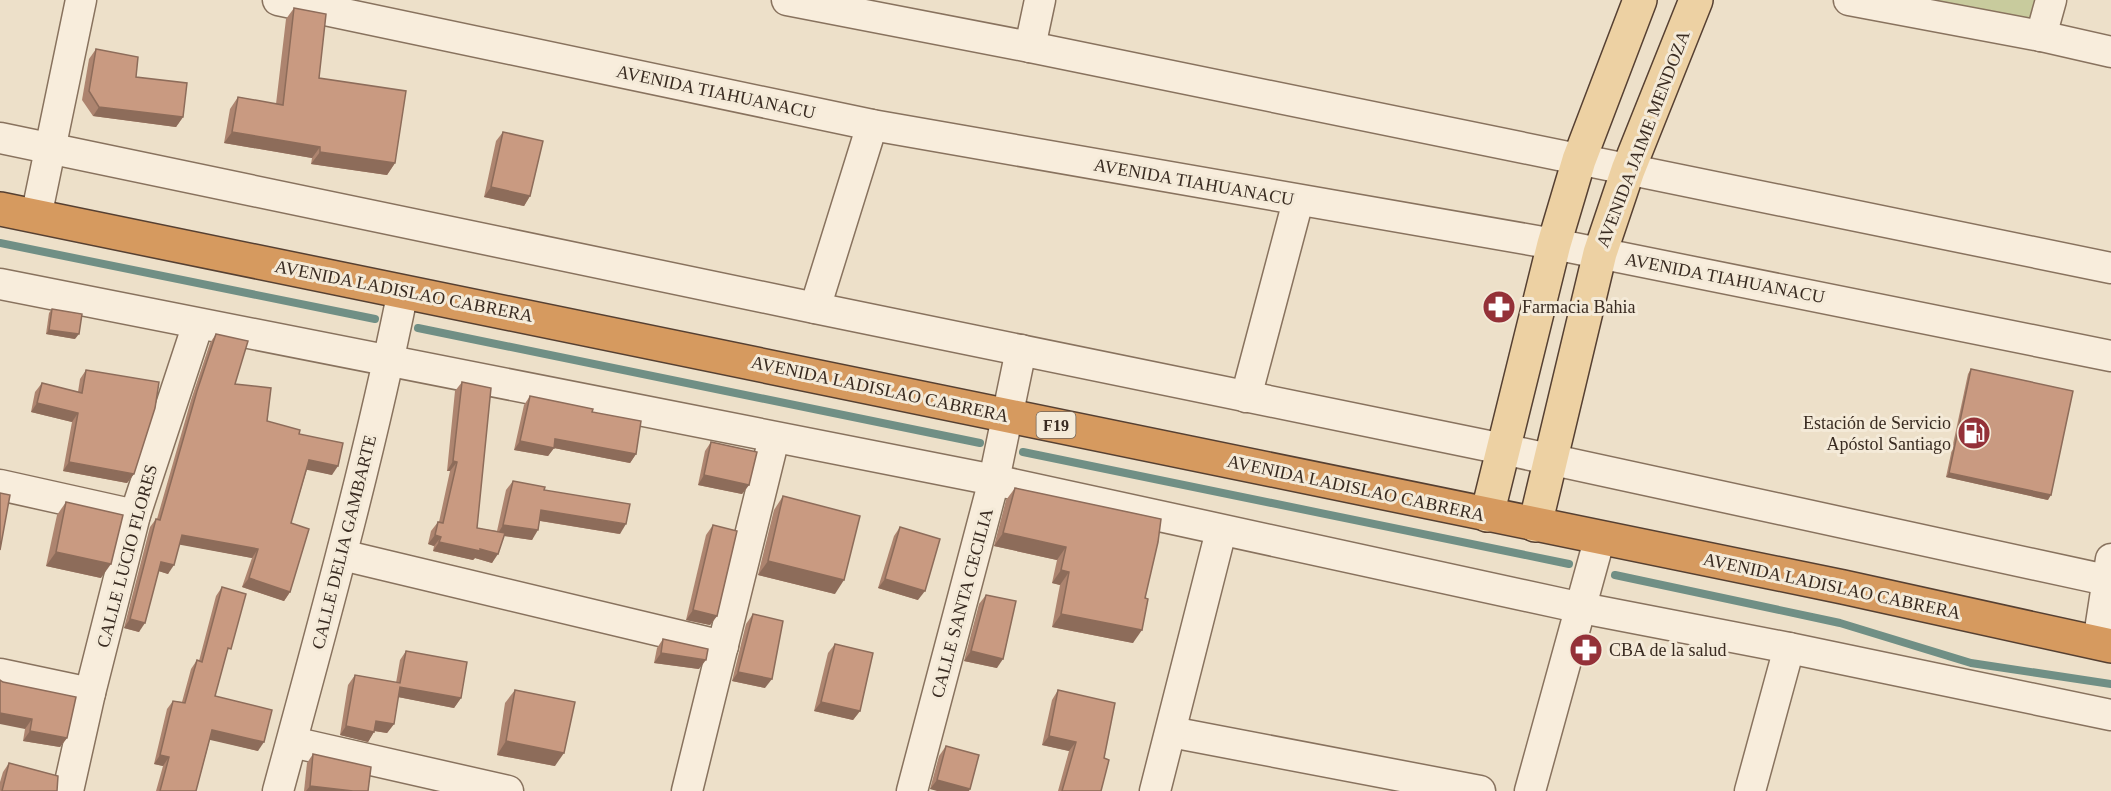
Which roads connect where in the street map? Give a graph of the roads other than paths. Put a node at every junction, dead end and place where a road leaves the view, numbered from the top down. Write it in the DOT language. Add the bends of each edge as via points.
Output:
graph roads {
  1 [pos="81,0"];
  2 [pos="278,0"];
  3 [pos="787,0"];
  4 [pos="1040,0"];
  5 [pos="1640,0"];
  6 [pos="1696,0"];
  7 [pos="1849,0"];
  8 [pos="2051,0"];
  9 [pos="2041,36"];
  10 [pos="1030,47"];
  11 [pos="2111,52"];
  12 [pos="872,125"];
  13 [pos="0,138"];
  14 [pos="52,148"];
  15 [pos="1580,160"];
  16 [pos="1628,170"];
  17 [pos="1298,201"];
  18 [pos="0,209"];
  19 [pos="36,218"];
  20 [pos="1554,244"];
  21 [pos="1600,253"];
  22 [pos="2111,268"];
  23 [pos="0,284"];
  24 [pos="403,291"];
  25 [pos="815,308"];
  26 [pos="198,324"];
  27 [pos="1021,350"];
  28 [pos="2111,356"];
  29 [pos="389,360"];
  30 [pos="1246,397"];
  31 [pos="1009,415"];
  32 [pos="774,438"];
  33 [pos="1503,449"];
  34 [pos="1551,460"];
  35 [pos="994,480"];
  36 [pos="0,485"];
  37 [pos="135,515"];
  38 [pos="1487,515"];
  39 [pos="1535,525"];
  40 [pos="1221,531"];
  41 [pos="1600,537"];
  42 [pos="342,555"];
  43 [pos="2110,573"];
  44 [pos="1582,608"];
  45 [pos="2105,644"];
  46 [pos="723,646"];
  47 [pos="1789,648"];
  48 [pos="0,675"];
  49 [pos="90,693"];
  50 [pos="2111,715"];
  51 [pos="1171,732"];
  52 [pos="292,742"];
  53 [pos="68,791"];
  54 [pos="278,791"];
  55 [pos="508,791"];
  56 [pos="687,791"];
  57 [pos="912,791"];
  58 [pos="1155,791"];
  59 [pos="1480,791"];
  60 [pos="1530,791"];
  61 [pos="1750,791"];
  1 -- 14 [label="street"];
  2 -- 12 [label="street, AVENIDA TIAHUANACU"];
  3 -- 10 [label="street"];
  4 -- 10 [label="street"];
  5 -- 15 [label="main road"];
  6 -- 16 [label="main road, AVENIDA JAIME MENDOZA"];
  7 -- 9 [label="street"];
  8 -- 9 [label="street"];
  9 -- 11 [label="street"];
  10 -- 15 [label="street"];
  12 -- 17 [label="street, AVENIDA TIAHUANACU"];
  12 -- 25 [label="street"];
  13 -- 14 [label="street"];
  14 -- 19 [label="street"];
  14 -- 25 [label="street"];
  15 -- 16 [label="street"];
  15 -- 20 [label="main road"];
  16 -- 21 [label="main road, AVENIDA JAIME MENDOZA"];
  16 -- 22 [label="street"];
  17 -- 20 [label="street, AVENIDA TIAHUANACU"];
  17 -- 30 [label="street"];
  18 -- 19 [label="highway, AVENIDA LADISLAO CABRERA / F19"];
  19 -- 24 [label="highway, AVENIDA LADISLAO CABRERA / F19"];
  20 -- 21 [label="street, AVENIDA TIAHUANACU"];
  20 -- 33 [label="main road"];
  21 -- 28 [label="street, AVENIDA TIAHUANACU"];
  21 -- 34 [label="main road, AVENIDA JAIME MENDOZA"];
  23 -- 26 [label="street"];
  24 -- 29 [label="street, CALLE DELIA GAMBARTE"];
  24 -- 31 [label="highway, AVENIDA LADISLAO CABRERA / F19"];
  25 -- 27 [label="street"];
  26 -- 29 [label="street"];
  26 -- 37 [label="street, CALLE LUCIO FLORES"];
  27 -- 30 [label="street"];
  27 -- 31 [label="street, CALLE SANTA CECILIA"];
  29 -- 32 [label="street"];
  29 -- 42 [label="street, CALLE DELIA GAMBARTE"];
  30 -- 33 [label="street"];
  31 -- 35 [label="street, CALLE SANTA CECILIA"];
  31 -- 38 [label="highway, AVENIDA LADISLAO CABRERA / F19"];
  32 -- 35 [label="street"];
  32 -- 46 [label="street"];
  33 -- 34 [label="street"];
  33 -- 38 [label="main road"];
  34 -- 39 [label="main road, AVENIDA JAIME MENDOZA"];
  34 -- 43 [label="street"];
  35 -- 40 [label="street"];
  35 -- 57 [label="street, CALLE SANTA CECILIA"];
  36 -- 37 [label="street"];
  37 -- 49 [label="street, CALLE LUCIO FLORES"];
  38 -- 39 [label="highway, AVENIDA LADISLAO CABRERA / F19"];
  39 -- 41 [label="highway, AVENIDA LADISLAO CABRERA / F19"];
  40 -- 44 [label="street"];
  40 -- 51 [label="street"];
  41 -- 44 [label="street"];
  41 -- 45 [label="highway, AVENIDA LADISLAO CABRERA / F19"];
  42 -- 46 [label="street"];
  42 -- 52 [label="street, CALLE DELIA GAMBARTE"];
  43 -- 45 [label="street"];
  44 -- 47 [label="street"];
  44 -- 60 [label="street"];
  46 -- 56 [label="street"];
  47 -- 50 [label="street"];
  47 -- 61 [label="street"];
  48 -- 49 [label="street"];
  49 -- 53 [label="street, CALLE LUCIO FLORES"];
  51 -- 58 [label="street"];
  51 -- 59 [label="street"];
  52 -- 54 [label="street, CALLE DELIA GAMBARTE"];
  52 -- 55 [label="street"];
}
